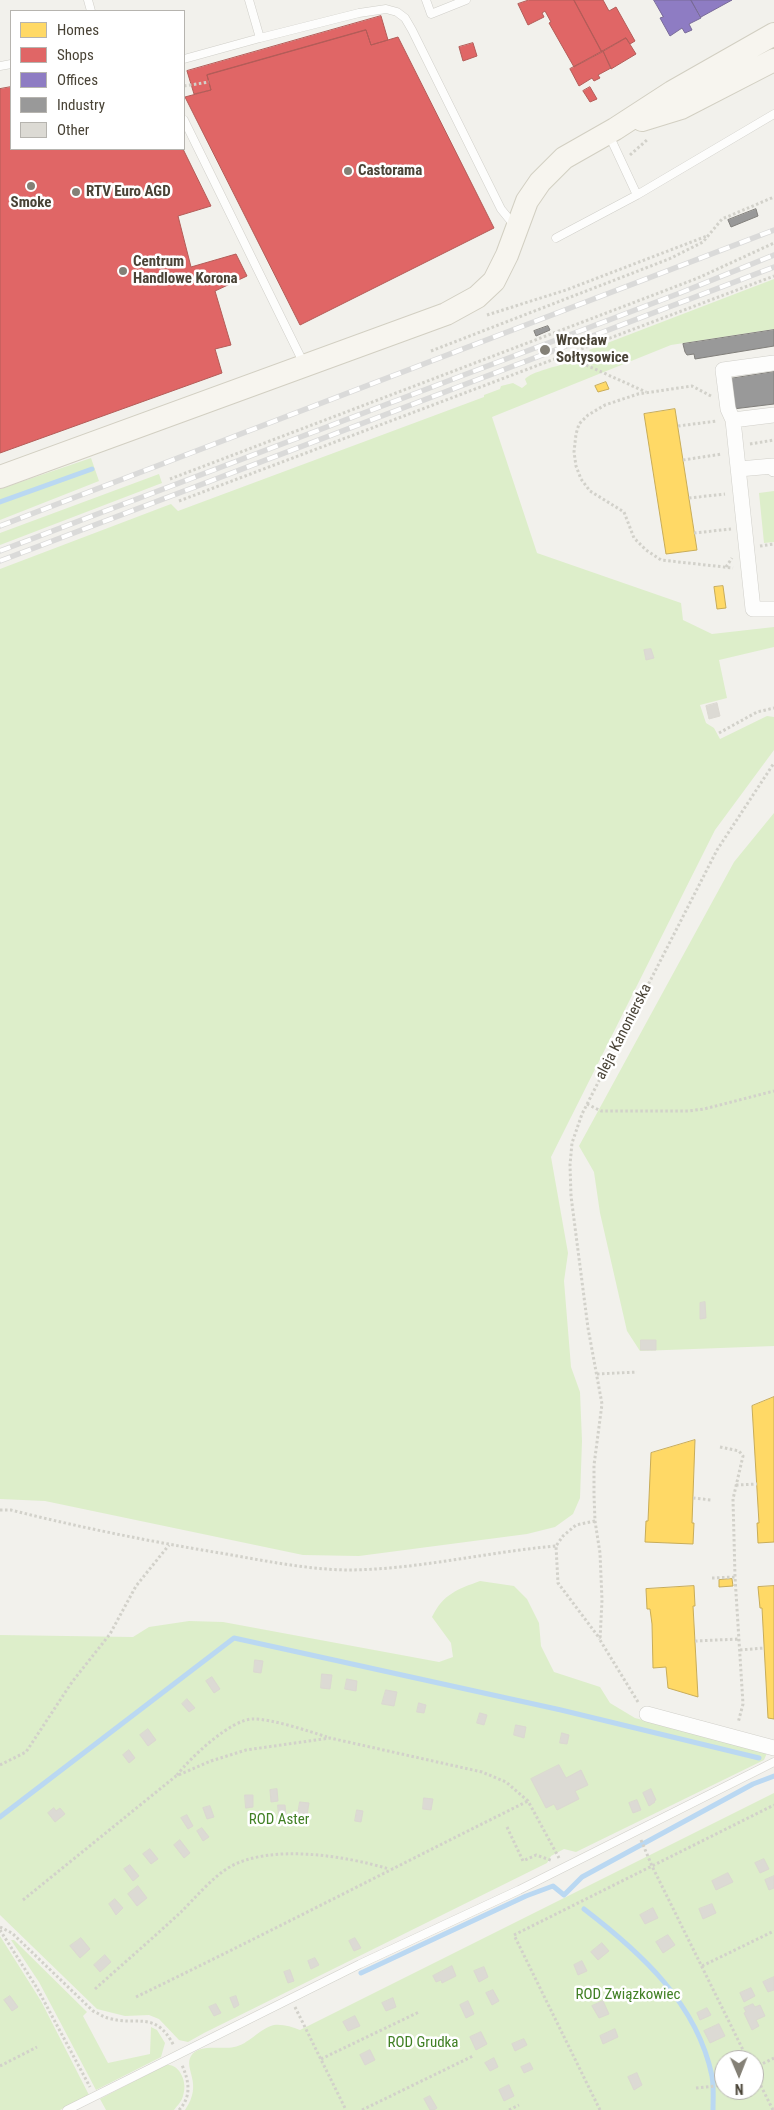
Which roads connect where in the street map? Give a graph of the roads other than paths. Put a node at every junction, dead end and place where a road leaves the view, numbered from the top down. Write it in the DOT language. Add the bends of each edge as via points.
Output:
graph roads {
  1 [pos="249,0"];
  2 [pos="426,0"];
  3 [pos="466,0"];
  4 [pos="774,34"];
  5 [pos="260,38"];
  6 [pos="185,58"];
  7 [pos="774,60"];
  8 [pos="774,114"];
  9 [pos="185,122"];
  10 [pos="612,131"];
  11 [pos="637,195"];
  12 [pos="516,228"];
  13 [pos="556,238"];
  14 [pos="774,363"];
  15 [pos="304,366"];
  16 [pos="774,415"];
  17 [pos="733,420"];
  18 [pos="774,469"];
  19 [pos="739,470"];
  20 [pos="0,477"];
  21 [pos="774,610"];
  22 [pos="647,1714"];
  23 [pos="774,1748"];
  24 [pos="774,1762"];
  25 [pos="67,2110"];
  1 -- 5 [label="lane"];
  2 -- 3 [label="lane" via="431,14"];
  4 -- 10 [label="street" via="672,92"];
  5 -- 6 [label="lane"];
  5 -- 12 [label="lane" via="359,13 386,9 397,12 412,30 501,209"];
  7 -- 10 [label="street" via="681,108"];
  8 -- 11 [label="lane"];
  9 -- 15 [label="lane"];
  10 -- 11 [label="lane"];
  10 -- 12 [label="street" via="564,158 552,169 527,201"];
  11 -- 13 [label="lane"];
  12 -- 15 [label="street" via="501,270 472,300 446,314"];
  14 -- 17 [label="street" via="723,370 728,409"];
  15 -- 20 [label="street"];
  16 -- 17 [label="street"];
  17 -- 19 [label="street"];
  18 -- 19 [label="street" via="773,466"];
  19 -- 21 [label="street" via="753,609"];
  22 -- 23 [label="street"];
  24 -- 25 [label="lane" via="638,1832 360,1964"];
}
